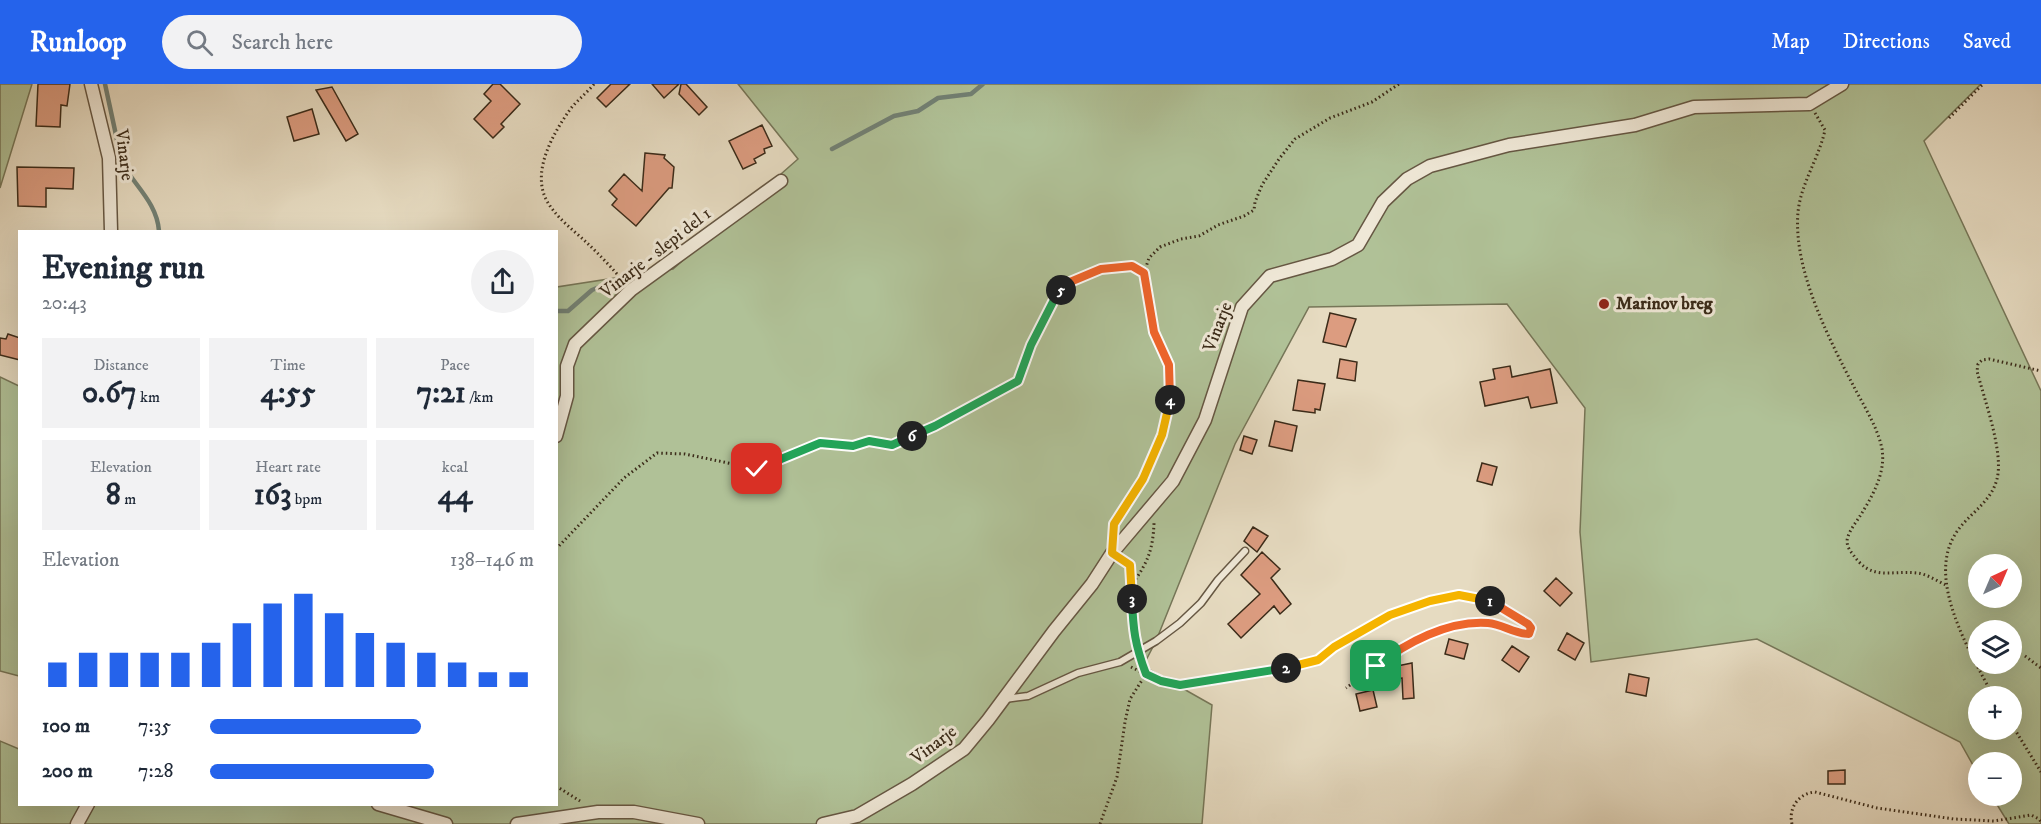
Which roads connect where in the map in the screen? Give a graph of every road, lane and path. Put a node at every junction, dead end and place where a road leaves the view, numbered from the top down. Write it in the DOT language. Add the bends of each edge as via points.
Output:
graph roads {
  1 [pos="91,84"];
  2 [pos="594,84"];
  3 [pos="1399,84"];
  4 [pos="1842,84"];
  5 [pos="1983,84"];
  6 [pos="1809,104"];
  7 [pos="1949,118"];
  8 [pos="781,181"];
  9 [pos="111,230"];
  10 [pos="1144,273"];
  11 [pos="631,290"];
  12 [pos="2041,371"];
  13 [pos="558,429"];
  14 [pos="1155,504"];
  15 [pos="558,547"];
  16 [pos="1245,551"];
  17 [pos="1112,553"];
  18 [pos="1132,585"];
  19 [pos="1946,585"];
  20 [pos="1138,652"];
  21 [pos="2025,656"];
  22 [pos="1120,662"];
  23 [pos="2041,668"];
  24 [pos="1146,674"];
  25 [pos="1988,686"];
  26 [pos="1346,688"];
  27 [pos="1005,699"];
  28 [pos="2021,740"];
  29 [pos="2041,771"];
  30 [pos="558,787"];
  31 [pos="87,806"];
  32 [pos="385,806"];
  33 [pos="598,812"];
  34 [pos="2041,822"];
  35 [pos="77,824"];
  36 [pos="446,824"];
  37 [pos="517,824"];
  38 [pos="698,824"];
  39 [pos="823,824"];
  40 [pos="1100,824"];
  41 [pos="1792,824"];
  1 -- 9 [label="street, Vinarje" via="109,158"];
  2 -- 11 [label="path" via="558,128 541,182 545,198 555,212"];
  3 -- 10 [label="path" via="1372,102 1330,118 1295,140 1262,184 1254,210 1199,236 1160,248 1149,258"];
  4 -- 6 [label="street, Vinarje"];
  5 -- 7 [label="path"];
  6 -- 14 [label="street, Vinarje" via="1694,107 1635,125 1509,145 1430,166 1407,179 1383,202 1358,245 1332,259 1270,276 1242,307 1205,420 1173,481"];
  6 -- 19 [label="path" via="1825,130 1800,202 1799,245 1810,288 1840,360 1879,437 1882,452 1876,487 1849,535 1848,545 1855,558 1874,572 1920,573"];
  8 -- 11 [label="street, Vinarje - slepi del 1"];
  10 -- 15 [label="path" via="1132,266 1101,269 1070,282 1057,294 1018,381 935,426 892,445 869,441 853,446 820,443 757,469 685,454 657,453 624,478"];
  10 -- 17 [label="path" via="1154,332 1169,365 1170,404 1143,479 1114,524"];
  11 -- 13 [label="street, Vinarje - slepi del 1" via="575,344 567,366 567,396"];
  12 -- 19 [label="path" via="1989,359 1978,364 1995,439 1997,480 1988,499 1961,527 1948,548"];
  14 -- 17 [label="street, Vinarje"];
  14 -- 18 [label="path" via="1153,543 1146,565"];
  16 -- 20 [label="lane" via="1180,623"];
  17 -- 18 [label="path" via="1130,565"];
  17 -- 27 [label="street, Vinarje"];
  18 -- 20 [label="path" via="1132,621"];
  19 -- 25 [label="path" via="1956,619"];
  20 -- 22 [label="lane"];
  20 -- 24 [label="path"];
  21 -- 23 [label="path"];
  22 -- 24 [label="path"];
  22 -- 27 [label="lane" via="1078,673 1028,696"];
  24 -- 26 [label="path" via="1180,685 1295,667 1318,660 1390,615 1459,595 1492,602 1531,628 1529,634 1490,623 1449,628 1402,647"];
  24 -- 40 [label="path" via="1130,699 1117,777"];
  27 -- 39 [label="street, Vinarje" via="964,749 857,816"];
  28 -- 29 [label="path"];
  30 -- 33 [label="path"];
  31 -- 35 [label="street"];
  32 -- 36 [label="street"];
  33 -- 37 [label="street"];
  33 -- 38 [label="street" via="634,812"];
  34 -- 41 [label="path" via="2031,815 1994,821 1954,819 1867,806 1815,792 1801,796 1794,804"];
}
